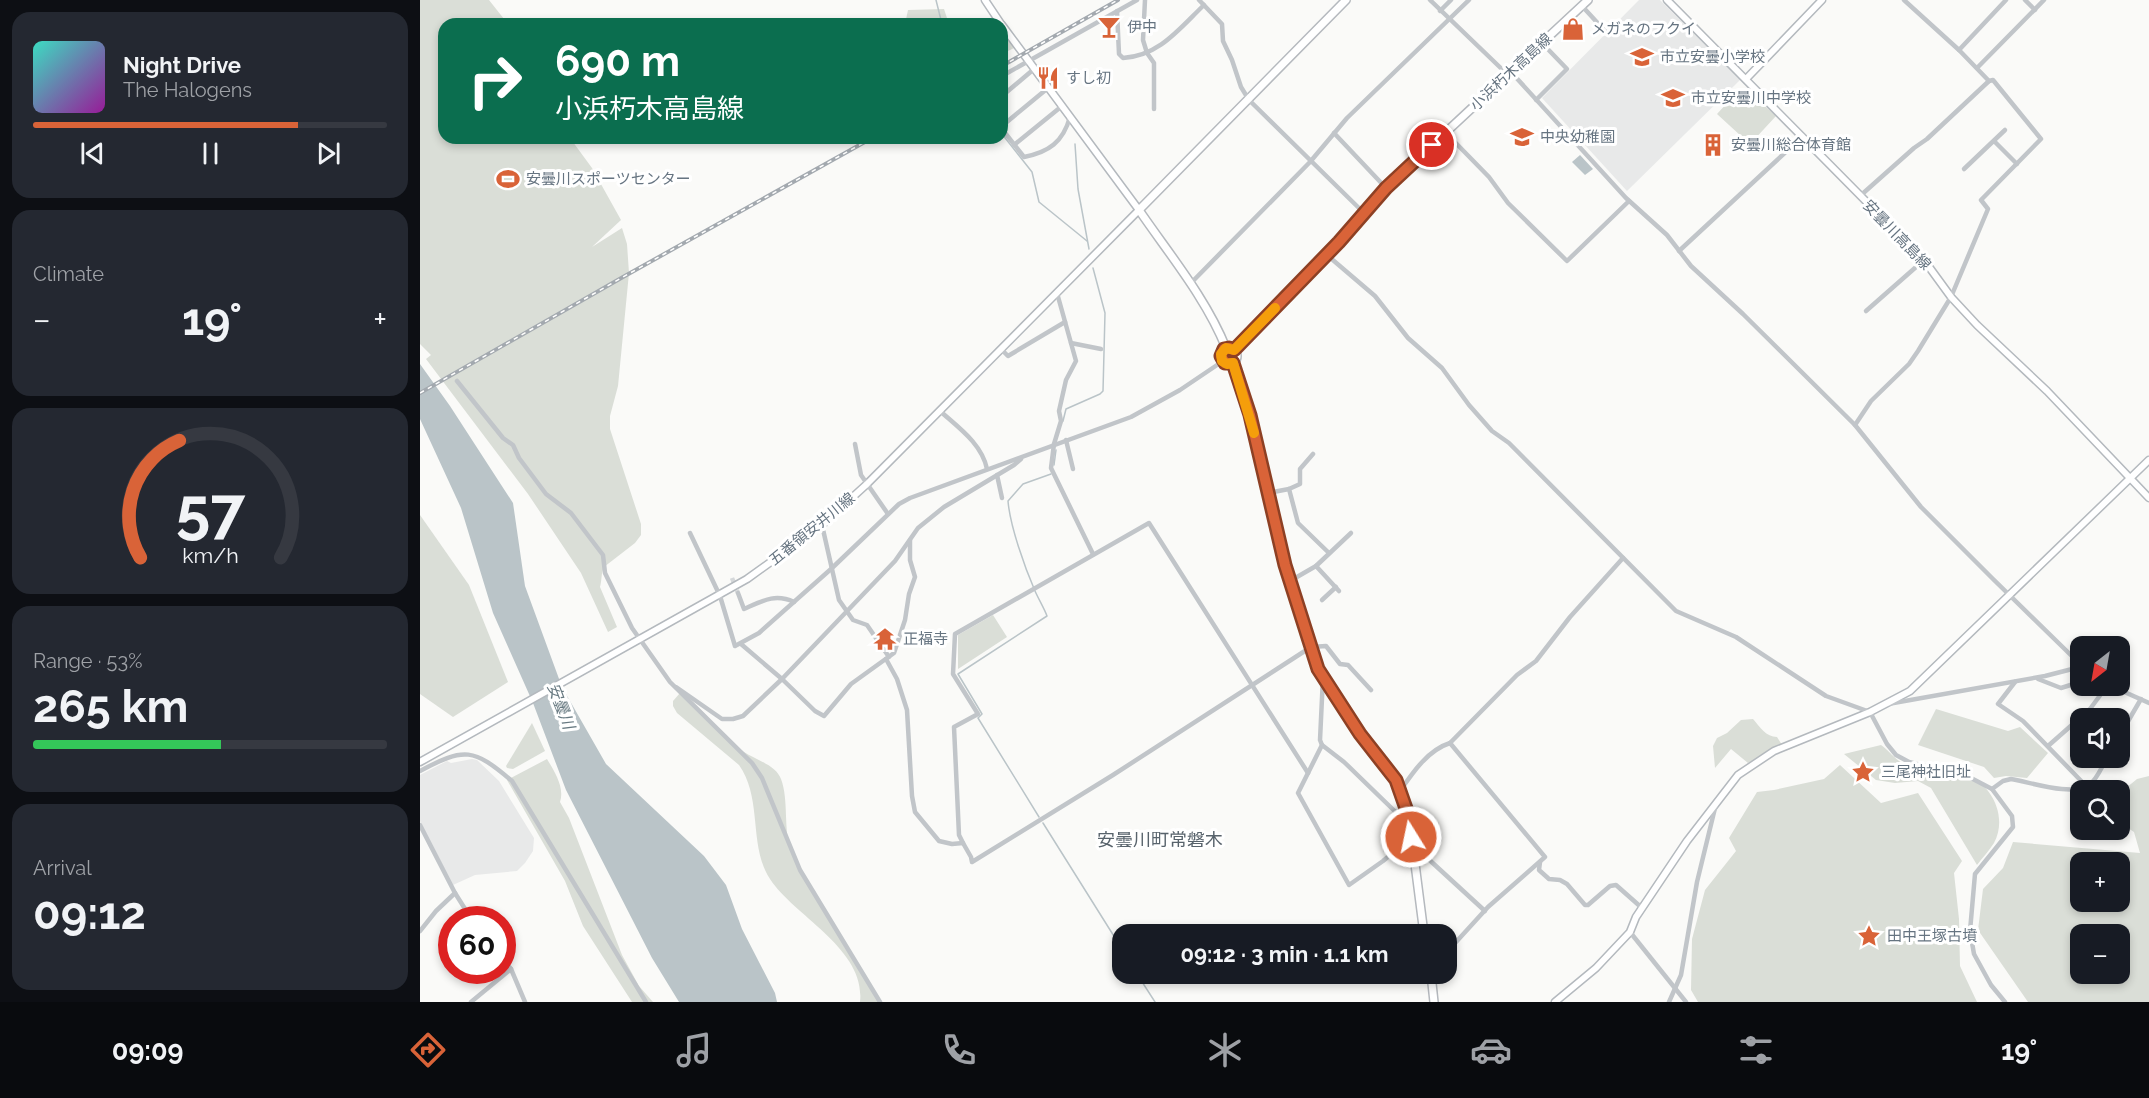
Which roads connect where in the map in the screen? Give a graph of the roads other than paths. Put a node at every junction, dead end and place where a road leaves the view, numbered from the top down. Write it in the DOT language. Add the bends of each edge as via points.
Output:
graph roads {
  1 [pos="985,0"];
  2 [pos="1137,0"];
  3 [pos="1145,0"];
  4 [pos="1199,0"];
  5 [pos="1346,0"];
  6 [pos="1430,0"];
  7 [pos="1451,0"];
  8 [pos="1469,0"];
  9 [pos="1588,0"];
  10 [pos="1668,0"];
  11 [pos="1822,0"];
  12 [pos="1905,0"];
  13 [pos="2006,0"];
  14 [pos="2025,0"];
  15 [pos="2044,0"];
  16 [pos="1204,5"];
  17 [pos="1582,6"];
  18 [pos="2035,10"];
  19 [pos="1117,11"];
  20 [pos="1440,11"];
  21 [pos="998,18"];
  22 [pos="1449,20"];
  23 [pos="1605,31"];
  24 [pos="1008,32"];
  25 [pos="1541,42"];
  26 [pos="1959,50"];
  27 [pos="1147,53"];
  28 [pos="1028,60"];
  29 [pos="1977,68"];
  30 [pos="1034,69"];
  31 [pos="1008,72"];
  32 [pos="1509,74"];
  33 [pos="1746,79"];
  34 [pos="1989,81"];
  35 [pos="1048,88"];
  36 [pos="1008,91"];
  37 [pos="1249,100"];
  38 [pos="1536,100"];
  39 [pos="1062,106"];
  40 [pos="1154,109"];
  41 [pos="1070,117"];
  42 [pos="1008,123"];
  43 [pos="2005,130"];
  44 [pos="1334,133"];
  45 [pos="1446,133"];
  46 [pos="1008,136"];
  47 [pos="1803,136"];
  48 [pos="1994,141"];
  49 [pos="1014,145"];
  50 [pos="1310,162"];
  51 [pos="2016,164"];
  52 [pos="1964,169"];
  53 [pos="1386,188"];
  54 [pos="1860,196"];
  55 [pos="1629,201"];
  56 [pos="1139,210"];
  57 [pos="1365,213"];
  58 [pos="1679,251"];
  59 [pos="1327,255"];
  60 [pos="1924,260"];
  61 [pos="1190,284"];
  62 [pos="1057,293"];
  63 [pos="1951,297"];
  64 [pos="1866,311"];
  65 [pos="1065,322"];
  66 [pos="1071,343"];
  67 [pos="1001,349"];
  68 [pos="1101,349"];
  69 [pos="1230,349"];
  70 [pos="1222,361"];
  71 [pos="1233,363"];
  72 [pos="457,381"];
  73 [pos="940,411"];
  74 [pos="1855,425"];
  75 [pos="1066,440"];
  76 [pos="855,444"];
  77 [pos="1054,444"];
  78 [pos="1313,454"];
  79 [pos="1023,457"];
  80 [pos="2149,460"];
  81 [pos="987,469"];
  82 [pos="1073,469"];
  83 [pos="997,476"];
  84 [pos="2131,479"];
  85 [pos="867,483"];
  86 [pos="1290,489"];
  87 [pos="1268,493"];
  88 [pos="1002,498"];
  89 [pos="2149,498"];
  90 [pos="888,514"];
  91 [pos="822,525"];
  92 [pos="690,533"];
  93 [pos="1351,533"];
  94 [pos="910,540"];
  95 [pos="1329,553"];
  96 [pos="1093,554"];
  97 [pos="1623,558"];
  98 [pos="1316,566"];
  99 [pos="831,569"];
  100 [pos="1290,581"];
  101 [pos="738,593"];
  102 [pos="720,596"];
  103 [pos="2010,596"];
  104 [pos="1322,600"];
  105 [pos="794,602"];
  106 [pos="846,612"];
  107 [pos="636,642"];
  108 [pos="741,644"];
  109 [pos="1311,647"];
  110 [pos="2070,655"];
  111 [pos="887,658"];
  112 [pos="2070,668"];
  113 [pos="1323,677"];
  114 [pos="2035,678"];
  115 [pos="782,679"];
  116 [pos="2015,681"];
  117 [pos="1252,685"];
  118 [pos="2070,685"];
  119 [pos="673,686"];
  120 [pos="1371,690"];
  121 [pos="2130,695"];
  122 [pos="2101,696"];
  123 [pos="2140,699"];
  124 [pos="2148,702"];
  125 [pos="1882,705"];
  126 [pos="1870,712"];
  127 [pos="2130,717"];
  128 [pos="1450,743"];
  129 [pos="1322,745"];
  130 [pos="2048,746"];
  131 [pos="420,762"];
  132 [pos="420,771"];
  133 [pos="1308,773"];
  134 [pos="2081,780"];
  135 [pos="1992,789"];
  136 [pos="2070,790"];
  137 [pos="1400,791"];
  138 [pos="1717,801"];
  139 [pos="420,825"];
  140 [pos="1409,825"];
  141 [pos="1412,840"];
  142 [pos="963,843"];
  143 [pos="1539,862"];
  144 [pos="455,893"];
  145 [pos="463,906"];
  146 [pos="1642,908"];
  147 [pos="1485,911"];
  148 [pos="1423,924"];
  149 [pos="420,931"];
  150 [pos="1630,932"];
  151 [pos="1457,941"];
  152 [pos="516,981"];
  153 [pos="493,984"];
  154 [pos="1432,984"];
  155 [pos="1676,989"];
  156 [pos="471,1002"];
  157 [pos="525,1002"];
  158 [pos="646,1002"];
  159 [pos="880,1002"];
  160 [pos="1434,1002"];
  161 [pos="1555,1002"];
  162 [pos="1669,1002"];
  163 [pos="1686,1002"];
  164 [pos="2005,1002"];
  1 -- 21 [label="main road"];
  2 -- 19 [label="street"];
  3 -- 27 [label="street" via="1143,40"];
  4 -- 16 [label="street"];
  5 -- 37 [label="main road"];
  6 -- 20 [label="street"];
  7 -- 20 [label="street"];
  8 -- 22 [label="street"];
  9 -- 17 [label="main road, 小浜朽木高島線"];
  10 -- 33 [label="main road, 安曇川高島線"];
  11 -- 33 [label="main road"];
  12 -- 26 [label="street"];
  13 -- 26 [label="street"];
  14 -- 18 [label="street"];
  15 -- 18 [label="street"];
  16 -- 27 [label="street" via="1162,45"];
  16 -- 37 [label="street" via="1222,24 1223,41"];
  17 -- 23 [label="street"];
  17 -- 25 [label="main road, 小浜朽木高島線"];
  18 -- 29 [label="street"];
  19 -- 27 [label="street" via="1119,54 1123,58"];
  19 -- 28 [label="street"];
  20 -- 22 [label="street"];
  22 -- 32 [label="street"];
  22 -- 44 [label="street"];
  24 -- 28 [label="main road"];
  25 -- 32 [label="main road, 小浜朽木高島線"];
  25 -- 38 [label="street" via="1567,69"];
  26 -- 29 [label="street"];
  27 -- 40 [label="street" via="1154,63"];
  28 -- 30 [label="main road"];
  28 -- 31 [label="street"];
  29 -- 34 [label="street"];
  30 -- 35 [label="main road"];
  30 -- 36 [label="street"];
  32 -- 38 [label="street"];
  32 -- 45 [label="main road, 小浜朽木高島線"];
  33 -- 47 [label="main road, 安曇川高島線"];
  34 -- 51 [label="street" via="1993,80 2041,139"];
  34 -- 54 [label="street"];
  35 -- 39 [label="main road"];
  35 -- 42 [label="street"];
  37 -- 50 [label="street"];
  37 -- 56 [label="main road"];
  38 -- 55 [label="street"];
  39 -- 41 [label="main road"];
  39 -- 49 [label="street"];
  41 -- 49 [label="street" via="1065,135 1042,153 1024,157"];
  41 -- 56 [label="main road"];
  43 -- 48 [label="street"];
  44 -- 50 [label="street"];
  44 -- 53 [label="street"];
  45 -- 53 [label="main road, 小浜朽木高島線"];
  45 -- 55 [label="street" via="1489,177 1508,203 1567,261"];
  46 -- 49 [label="street"];
  47 -- 54 [label="main road, 安曇川高島線"];
  47 -- 58 [label="street"];
  48 -- 51 [label="street"];
  48 -- 52 [label="street"];
  50 -- 57 [label="street"];
  50 -- 61 [label="street"];
  51 -- 63 [label="street" via="1981,200 1988,209"];
  53 -- 57 [label="main road, 小浜朽木高島線"];
  54 -- 60 [label="main road, 安曇川高島線"];
  55 -- 58 [label="street"];
  56 -- 61 [label="main road"];
  56 -- 62 [label="main road, 五番領安井川線"];
  57 -- 59 [label="main road, 小浜朽木高島線"];
  58 -- 74 [label="street"];
  59 -- 69 [label="main road, 小浜朽木高島線"];
  59 -- 97 [label="street" via="1375,296 1408,338 1442,368 1492,431 1509,443"];
  60 -- 63 [label="main road, 安曇川高島線"];
  60 -- 64 [label="street"];
  61 -- 69 [label="main road"];
  62 -- 65 [label="street"];
  62 -- 67 [label="main road, 五番領安井川線"];
  63 -- 74 [label="street" via="1910,364 1871,401"];
  63 -- 84 [label="main road, 安曇川高島線"];
  65 -- 66 [label="street"];
  65 -- 67 [label="street" via="1008,356"];
  66 -- 68 [label="street"];
  66 -- 77 [label="street" via="1076,361 1066,380"];
  67 -- 73 [label="main road, 五番領安井川線"];
  69 -- 70 [label="main road, 小浜朽木高島線" via="1221,354"];
  69 -- 71 [label="main road" via="1237,356"];
  70 -- 71 [label="main road"];
  70 -- 75 [label="street" via="1131,417"];
  71 -- 87 [label="main road"];
  72 -- 107 [label="street" via="513,445 546,494 571,513 603,555 605,573"];
  73 -- 81 [label="street" via="973,441 985,457"];
  73 -- 85 [label="main road, 五番領安井川線"];
  74 -- 103 [label="street" via="1921,507"];
  75 -- 77 [label="street"];
  75 -- 82 [label="street"];
  76 -- 85 [label="street" via="859,469"];
  77 -- 79 [label="street"];
  77 -- 96 [label="street" via="1051,468"];
  78 -- 86 [label="street" via="1299,469 1299,484"];
  79 -- 81 [label="street"];
  79 -- 83 [label="street"];
  80 -- 84 [label="main road"];
  81 -- 90 [label="street" via="910,498"];
  83 -- 88 [label="street"];
  83 -- 94 [label="street" via="944,507 918,528"];
  84 -- 89 [label="main road, 安曇川高島線"];
  84 -- 103 [label="main road"];
  85 -- 90 [label="street"];
  85 -- 91 [label="main road, 五番領安井川線"];
  86 -- 87 [label="street"];
  86 -- 95 [label="street" via="1298,523"];
  87 -- 100 [label="main road"];
  90 -- 99 [label="street"];
  91 -- 99 [label="street"];
  91 -- 102 [label="main road, 五番領安井川線"];
  92 -- 102 [label="street"];
  93 -- 95 [label="street"];
  94 -- 106 [label="street"];
  94 -- 111 [label="street" via="915,577 894,653"];
  95 -- 98 [label="street"];
  96 -- 117 [label="street" via="1149,523"];
  96 -- 142 [label="street" via="955,634 953,674 978,714 954,727 959,835"];
  97 -- 126 [label="street" via="1676,611 1736,638 1826,696"];
  97 -- 128 [label="street" via="1536,661"];
  98 -- 100 [label="street"];
  98 -- 104 [label="street" via="1337,589"];
  99 -- 105 [label="street"];
  99 -- 106 [label="street"];
  100 -- 109 [label="main road"];
  101 -- 105 [label="street" via="744,609 771,597"];
  102 -- 107 [label="main road, 五番領安井川線"];
  102 -- 108 [label="street" via="735,646"];
  103 -- 110 [label="street"];
  103 -- 125 [label="main road" via="1910,691"];
  105 -- 108 [label="street"];
  106 -- 111 [label="street" via="853,620 867,625"];
  106 -- 115 [label="street"];
  107 -- 119 [label="street"];
  107 -- 131 [label="main road, 五番領安井川線"];
  108 -- 115 [label="street"];
  109 -- 113 [label="main road"];
  109 -- 117 [label="street"];
  109 -- 120 [label="street" via="1326,646 1340,664 1348,665"];
  111 -- 115 [label="street" via="851,684 824,716"];
  111 -- 142 [label="street" via="908,710 915,812 939,841"];
  112 -- 114 [label="street"];
  113 -- 129 [label="street"];
  113 -- 137 [label="main road"];
  114 -- 116 [label="street"];
  114 -- 118 [label="street" via="2061,687"];
  115 -- 119 [label="street" via="744,716 733,719 712,713"];
  116 -- 125 [label="street"];
  116 -- 130 [label="street" via="1998,704"];
  117 -- 133 [label="street"];
  117 -- 142 [label="street" via="978,860 972,862"];
  119 -- 159 [label="street" via="752,763 762,778 800,870"];
  121 -- 123 [label="street"];
  122 -- 130 [label="street"];
  123 -- 124 [label="street"];
  123 -- 127 [label="street"];
  125 -- 126 [label="main road"];
  126 -- 135 [label="street" via="1896,755 1971,778"];
  126 -- 138 [label="main road" via="1774,751 1738,775"];
  128 -- 137 [label="street" via="1437,747"];
  128 -- 143 [label="street" via="1545,856"];
  129 -- 133 [label="street"];
  129 -- 140 [label="street"];
  130 -- 134 [label="street"];
  132 -- 158 [label="street" via="470,753 489,761 512,781"];
  133 -- 141 [label="street" via="1298,793 1349,885"];
  135 -- 136 [label="street" via="2007,779"];
  135 -- 164 [label="street" via="2012,816 2013,827 1975,874 1970,931 1974,954"];
  137 -- 140 [label="main road"];
  138 -- 146 [label="main road"];
  138 -- 155 [label="street"];
  139 -- 144 [label="street"];
  140 -- 141 [label="main road"];
  141 -- 147 [label="street"];
  141 -- 148 [label="main road"];
  143 -- 146 [label="street" via="1542,875 1567,884 1585,905 1616,885"];
  143 -- 147 [label="street"];
  144 -- 145 [label="street"];
  144 -- 149 [label="street"];
  146 -- 150 [label="main road"];
  147 -- 151 [label="street"];
  150 -- 155 [label="street"];
  150 -- 161 [label="main road"];
  152 -- 157 [label="street"];
  153 -- 156 [label="street"];
  154 -- 160 [label="main road"];
  155 -- 162 [label="street"];
  155 -- 163 [label="street"];
}
